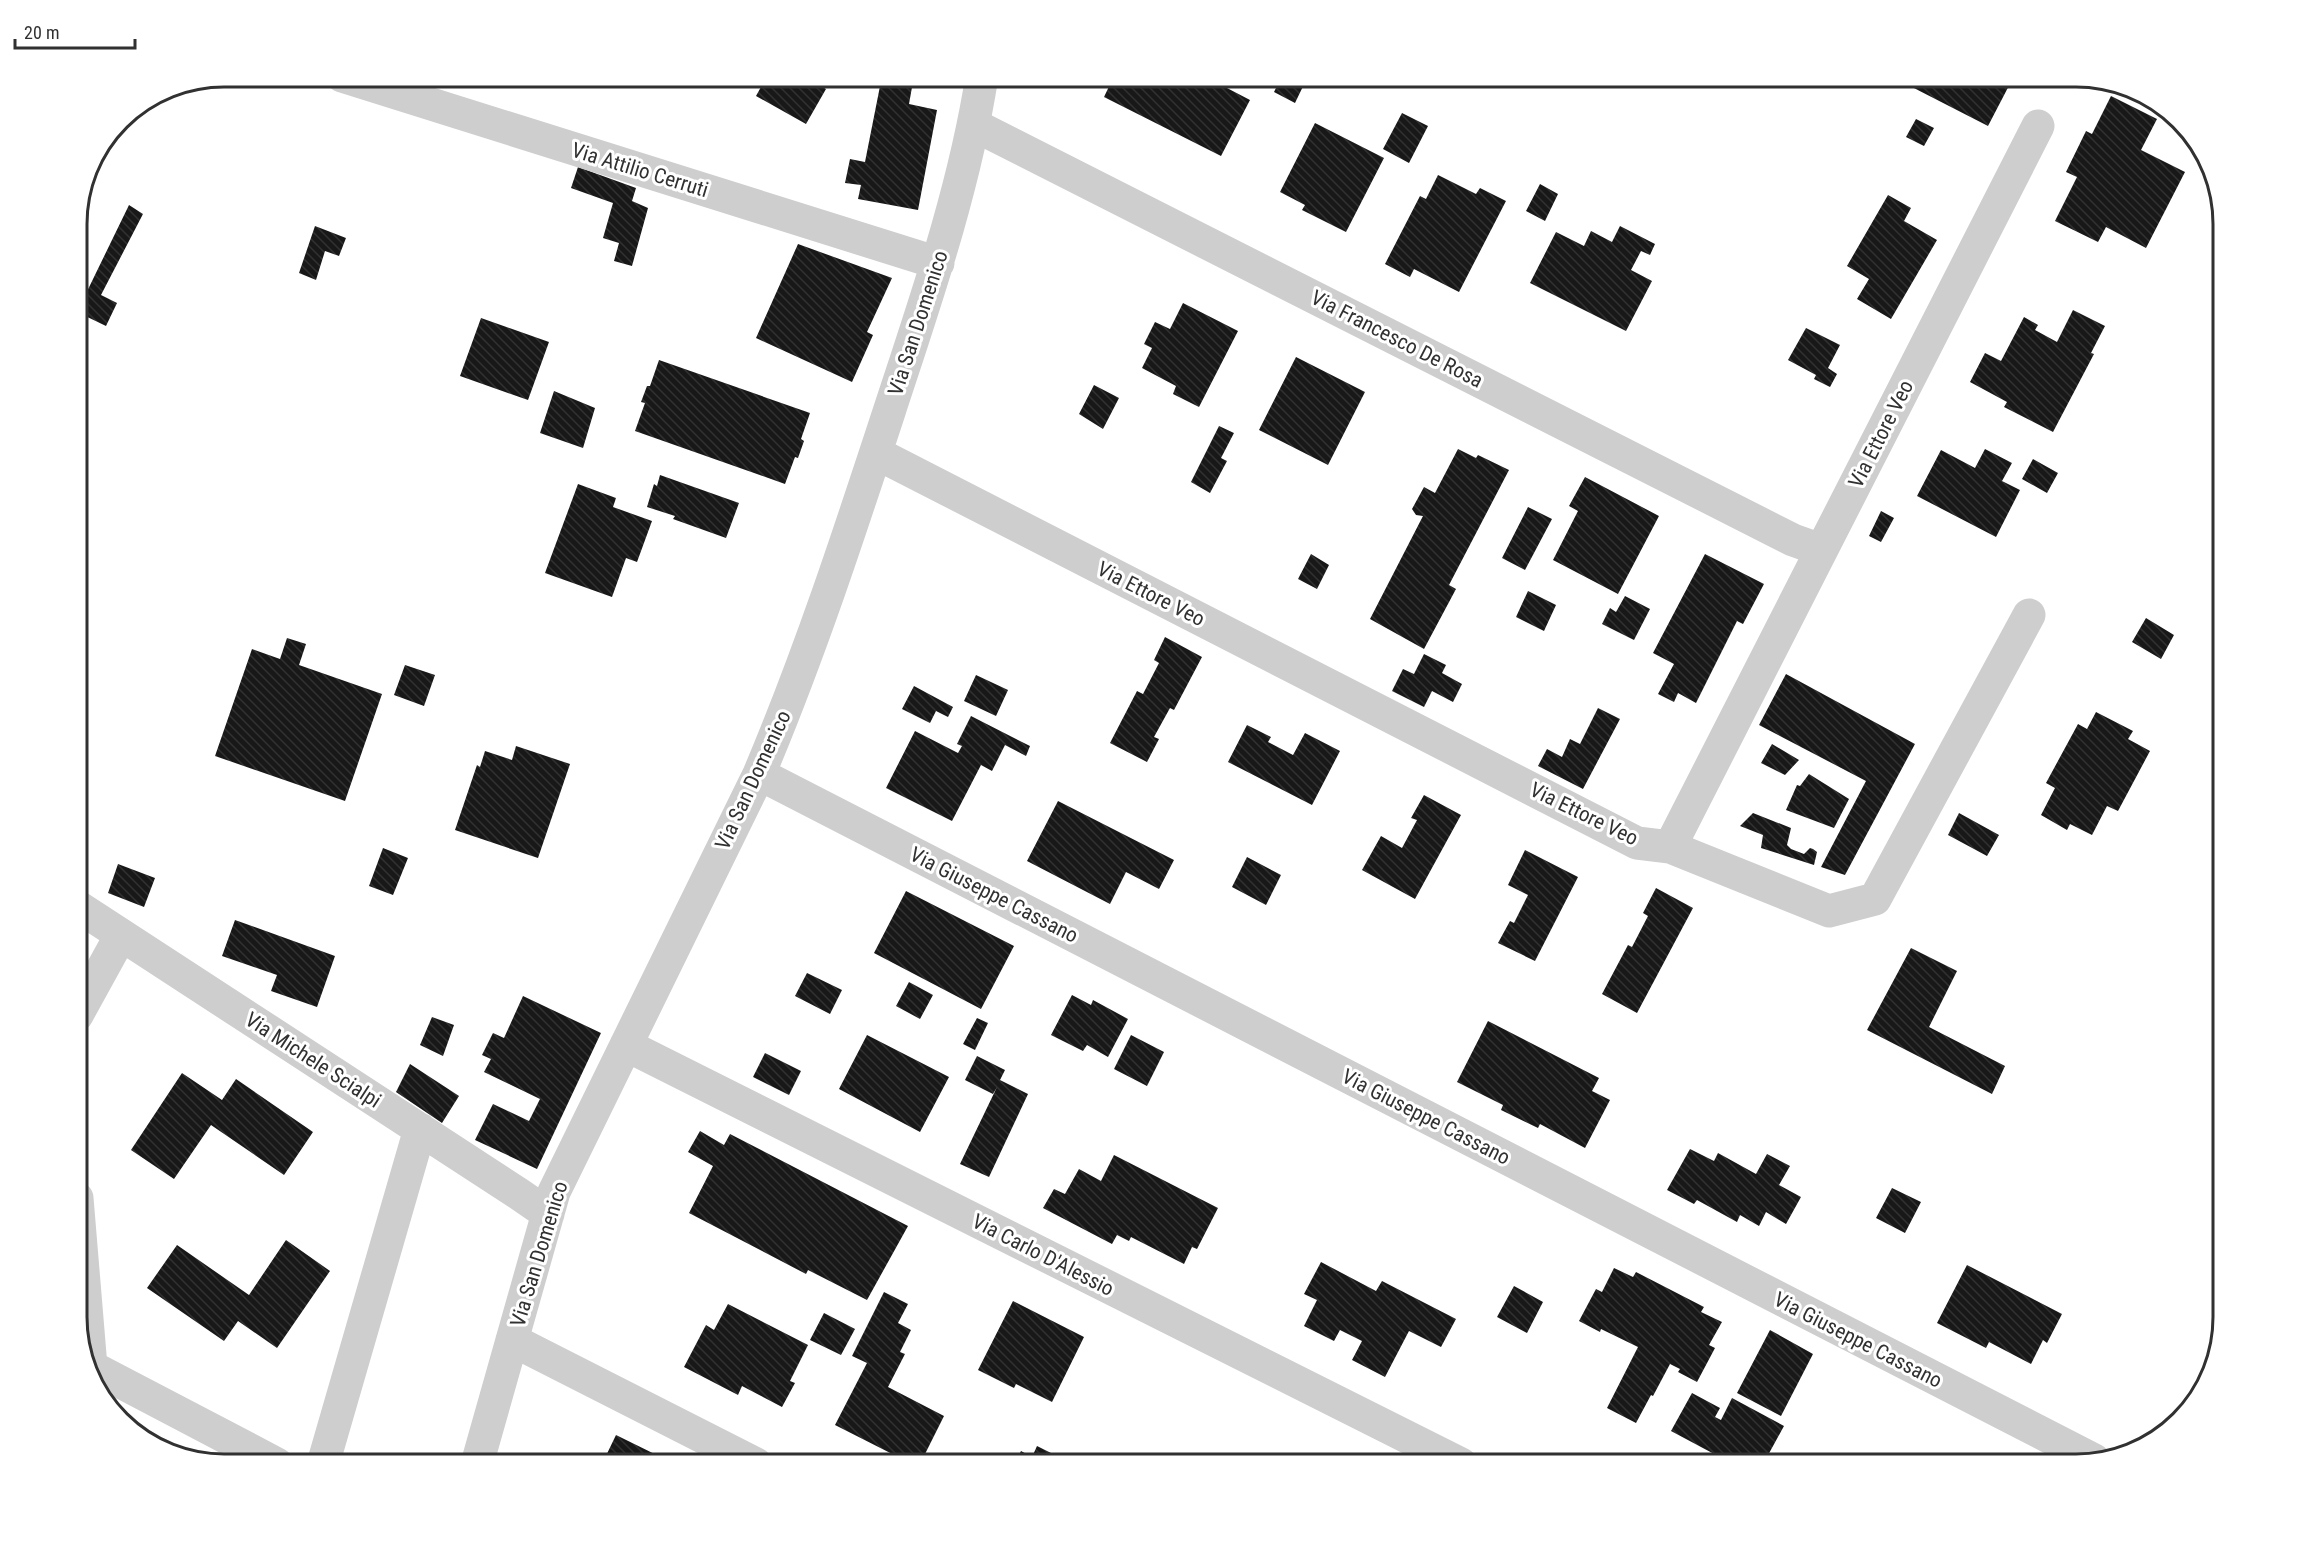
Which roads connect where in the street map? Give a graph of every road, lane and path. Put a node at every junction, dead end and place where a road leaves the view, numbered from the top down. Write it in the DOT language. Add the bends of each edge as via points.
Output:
graph roads {
  1 [pos="377,87"];
  2 [pos="976,87"];
  3 [pos="974,125"];
  4 [pos="2038,126"];
  5 [pos="938,263"];
  6 [pos="876,453"];
  7 [pos="1821,550"];
  8 [pos="2029,615"];
  9 [pos="759,774"];
  10 [pos="1670,847"];
  11 [pos="87,913"];
  12 [pos="121,935"];
  13 [pos="87,997"];
  14 [pos="626,1046"];
  15 [pos="420,1129"];
  16 [pos="548,1215"];
  17 [pos="512,1340"];
  18 [pos="97,1370"];
  19 [pos="259,1454"];
  20 [pos="325,1454"];
  21 [pos="480,1454"];
  22 [pos="736,1454"];
  23 [pos="1441,1454"];
  24 [pos="2080,1454"];
  1 -- 5 [label="street, Via Attilio Cerruti"];
  2 -- 3 [label="street, Via San Domenico"];
  3 -- 5 [label="street, Via San Domenico"];
  3 -- 7 [label="street, Via Francesco De Rosa" via="1793,540"];
  4 -- 7 [label="street, Via Ettore Veo"];
  5 -- 6 [label="street, Via San Domenico"];
  6 -- 9 [label="street, Via San Domenico" via="856,519"];
  6 -- 10 [label="street, Via Ettore Veo" via="1637,843"];
  7 -- 10 [label="street, Via Ettore Veo"];
  8 -- 10 [label="street" via="1875,899 1829,912"];
  9 -- 14 [label="street, Via San Domenico"];
  9 -- 24 [label="street, Via Giuseppe Cassano"];
  11 -- 12 [label="street, Via Michele Scialpi"];
  12 -- 13 [label="street"];
  12 -- 15 [label="street, Via Michele Scialpi"];
  14 -- 16 [label="street, Via San Domenico" via="554,1192"];
  14 -- 23 [label="street, Via Carlo D'Alessio"];
  15 -- 16 [label="street, Via Michele Scialpi"];
  15 -- 20 [label="street"];
  16 -- 17 [label="street, Via San Domenico"];
  17 -- 21 [label="street, Via San Domenico"];
  17 -- 22 [label="street"];
  18 -- 19 [label="street"];
}
